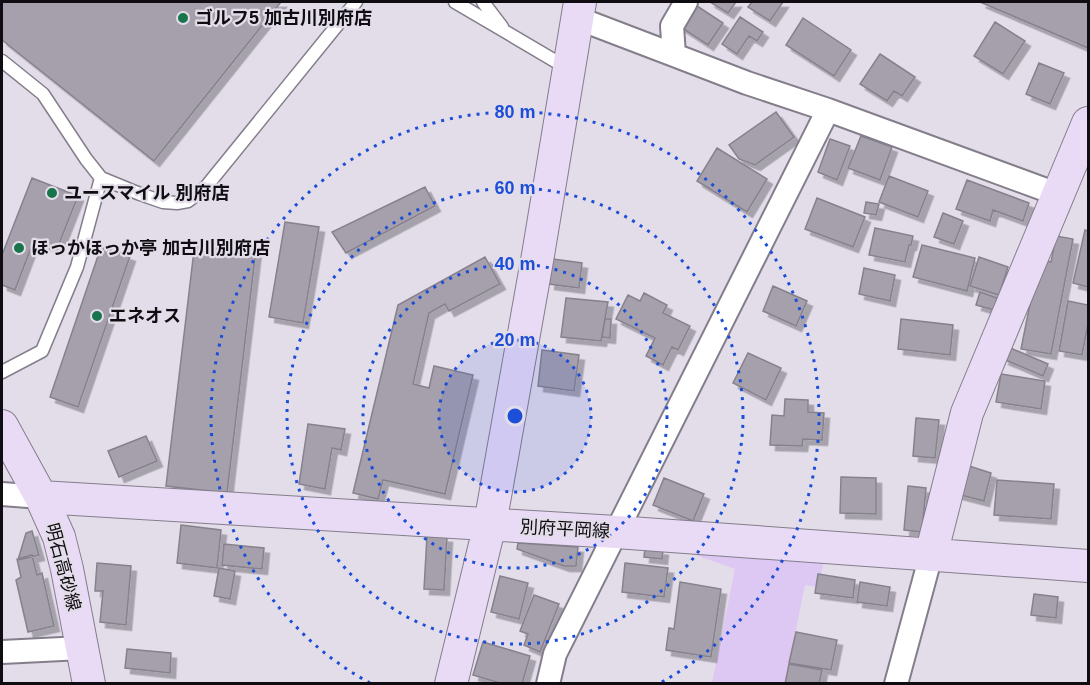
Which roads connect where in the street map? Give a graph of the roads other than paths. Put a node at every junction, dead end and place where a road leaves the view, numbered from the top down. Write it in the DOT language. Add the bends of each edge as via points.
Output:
graph roads {
  1 [pos="356,2"];
  2 [pos="455,2"];
  3 [pos="483,2"];
  4 [pos="686,2"];
  5 [pos="579,10"];
  6 [pos="506,32"];
  7 [pos="674,55"];
  8 [pos="2,61"];
  9 [pos="568,68"];
  10 [pos="828,110"];
  11 [pos="1089,123"];
  12 [pos="101,178"];
  13 [pos="1057,194"];
  14 [pos="2,372"];
  15 [pos="2,426"];
  16 [pos="2,494"];
  17 [pos="41,497"];
  18 [pos="489,524"];
  19 [pos="616,532"];
  20 [pos="931,555"];
  21 [pos="1089,566"];
  22 [pos="82,648"];
  23 [pos="2,652"];
  24 [pos="89,684"];
  25 [pos="451,684"];
  26 [pos="548,684"];
  27 [pos="896,684"];
  1 -- 12 [label="lane" via="205,188 188,201 162,202"];
  2 -- 6 [label="lane"];
  3 -- 6 [label="lane"];
  4 -- 7 [label="street" via="672,26"];
  5 -- 7 [label="street"];
  5 -- 9 [label="main road"];
  6 -- 9 [label="lane"];
  7 -- 10 [label="street"];
  8 -- 12 [label="lane" via="43,94"];
  9 -- 18 [label="main road"];
  10 -- 13 [label="street"];
  10 -- 19 [label="street"];
  11 -- 13 [label="main road"];
  12 -- 14 [label="lane" via="77,267 42,351"];
  13 -- 20 [label="main road" via="967,413"];
  15 -- 17 [label="main road, 明石高砂線"];
  16 -- 17 [label="street"];
  17 -- 18 [label="main road, 別府平岡線"];
  17 -- 22 [label="main road, 明石高砂線" via="61,547"];
  18 -- 19 [label="main road, 別府平岡線"];
  18 -- 25 [label="main road"];
  19 -- 20 [label="main road, 別府平岡線"];
  19 -- 26 [label="street" via="555,654"];
  20 -- 21 [label="main road, 別府平岡線"];
  20 -- 27 [label="street"];
  22 -- 23 [label="street"];
  22 -- 24 [label="main road, 明石高砂線"];
}
